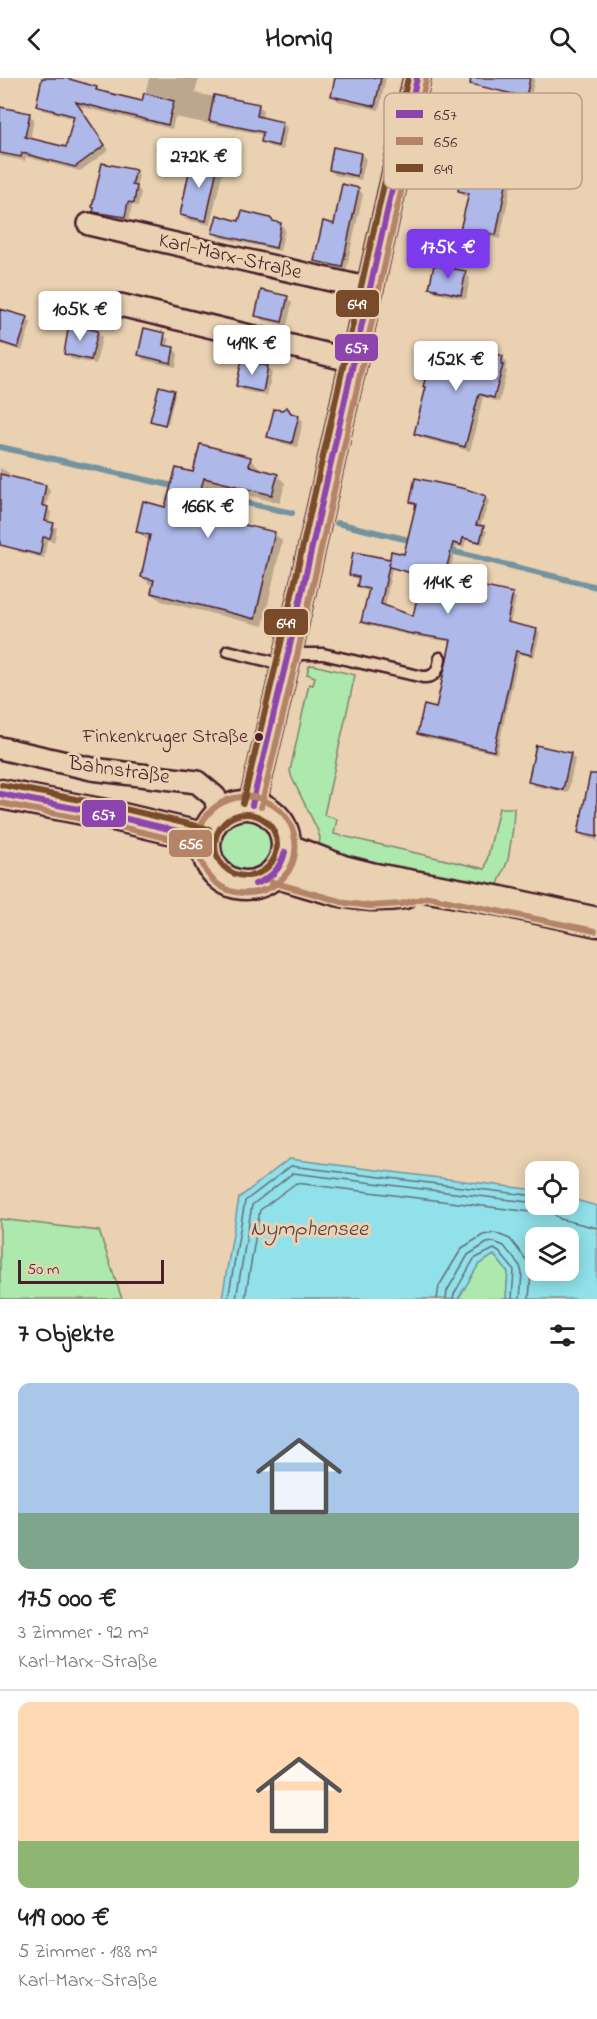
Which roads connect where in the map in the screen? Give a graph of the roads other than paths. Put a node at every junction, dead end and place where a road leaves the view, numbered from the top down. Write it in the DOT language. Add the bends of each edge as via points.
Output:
graph roads {
  1 [pos="417,78"];
  2 [pos="414,93"];
  3 [pos="392,189"];
  4 [pos="89,224"];
  5 [pos="370,289"];
  6 [pos="120,305"];
  7 [pos="354,362"];
  8 [pos="228,651"];
  9 [pos="441,658"];
  10 [pos="287,660"];
  11 [pos="0,748"];
  12 [pos="0,794"];
  13 [pos="252,805"];
  14 [pos="213,827"];
  15 [pos="280,861"];
  16 [pos="597,922"];
  1 -- 2 [label="street"];
  3 -- 5 [label="street"];
  4 -- 5 [label="street, Karl-Marx-Straße"];
  5 -- 7 [label="street"];
  6 -- 7 [label="street"];
  7 -- 10 [label="street"];
  8 -- 10 [label="lane"];
  9 -- 10 [label="lane" via="436,672 429,677 323,654"];
  10 -- 13 [label="street"];
  11 -- 14 [label="street, Bahnstraße" via="92,769 197,782 215,797"];
  12 -- 14 [label="main road" via="110,815"];
  13 -- 14 [label="main road" via="234,807"];
  13 -- 15 [label="main road" via="270,813 283,828"];
  14 -- 15 [label="main road" via="208,858 228,880 238,884 261,882"];
  15 -- 16 [label="main road" via="347,894 370,897 429,888"];
}
